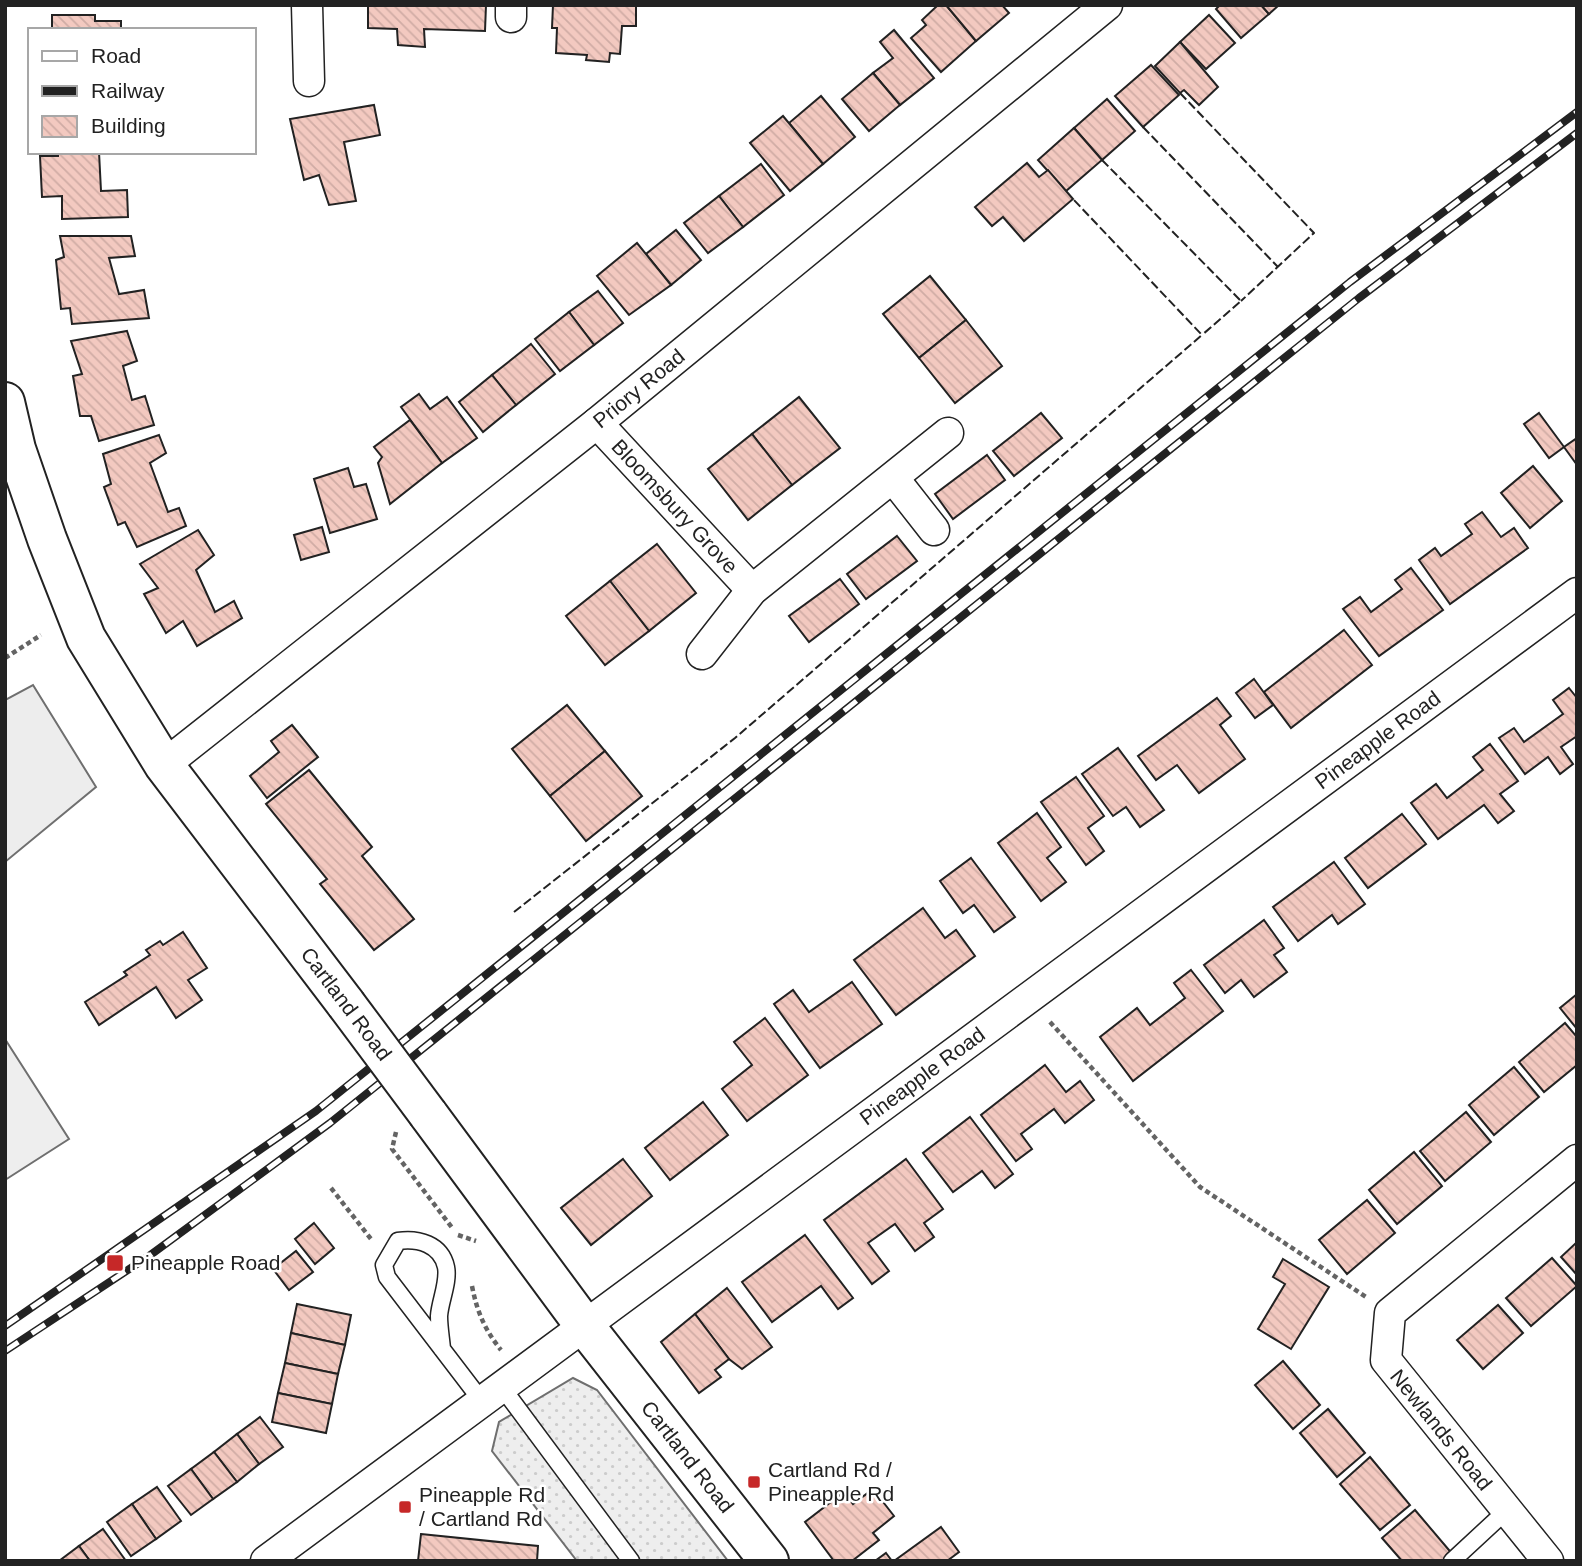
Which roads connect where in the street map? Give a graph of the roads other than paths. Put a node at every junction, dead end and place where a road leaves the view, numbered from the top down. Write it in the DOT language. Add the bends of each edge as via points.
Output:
graph roads {
  1 [pos="307,5"];
  2 [pos="1107,5"];
  3 [pos="309,81"];
  4 [pos="5,402"];
  5 [pos="597,424"];
  6 [pos="948,433"];
  7 [pos="894,479"];
  8 [pos="934,530"];
  9 [pos="752,590"];
  10 [pos="1577,593"];
  11 [pos="702,654"];
  12 [pos="164,765"];
  13 [pos="1577,1160"];
  14 [pos="584,1325"];
  15 [pos="442,1349"];
  16 [pos="491,1393"];
  17 [pos="1506,1511"];
  18 [pos="266,1561"];
  19 [pos="631,1561"];
  20 [pos="769,1561"];
  21 [pos="1452,1561"];
  22 [pos="1548,1561"];
  1 -- 3 [label="street"];
  2 -- 5 [label="street, Priory Road"];
  4 -- 12 [label="street, Cartland Road" via="16,449 86,638"];
  5 -- 9 [label="street, Bloomsbury Grove"];
  5 -- 12 [label="street, Priory Road"];
  6 -- 7 [label="street, Bloomsbury Grove"];
  7 -- 8 [label="street"];
  7 -- 9 [label="street, Bloomsbury Grove"];
  9 -- 11 [label="street, Bloomsbury Grove"];
  10 -- 14 [label="street, Pineapple Road"];
  12 -- 14 [label="street, Cartland Road, bridge"];
  13 -- 17 [label="street, Newlands Road" via="1390,1313 1386,1360"];
  14 -- 16 [label="street, Pineapple Road"];
  14 -- 20 [label="street, Cartland Road"];
  15 -- 15 [label="lane" via="387,1278 384,1265 398,1241 428,1243 446,1267 439,1320"];
  15 -- 16 [label="lane"];
  16 -- 18 [label="street, Pineapple Road"];
  16 -- 19 [label="lane"];
  17 -- 21 [label="lane"];
  17 -- 22 [label="street, Newlands Road"];
}
